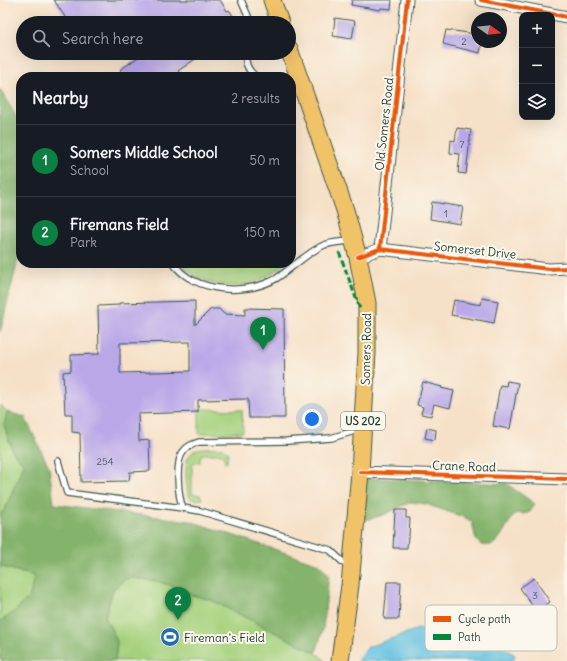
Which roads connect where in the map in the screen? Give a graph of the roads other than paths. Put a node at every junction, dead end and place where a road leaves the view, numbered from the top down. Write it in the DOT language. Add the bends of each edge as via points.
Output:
graph roads {
  1 [pos="241,0"];
  2 [pos="272,0"];
  3 [pos="407,0"];
  4 [pos="481,0"];
  5 [pos="248,16"];
  6 [pos="277,16"];
  7 [pos="567,17"];
  8 [pos="245,60"];
  9 [pos="293,60"];
  10 [pos="250,72"];
  11 [pos="356,248"];
  12 [pos="380,250"];
  13 [pos="296,264"];
  14 [pos="177,268"];
  15 [pos="290,268"];
  16 [pos="567,268"];
  17 [pos="363,429"];
  18 [pos="58,461"];
  19 [pos="360,472"];
  20 [pos="567,479"];
  21 [pos="184,508"];
  22 [pos="351,569"];
  23 [pos="340,661"];
  1 -- 5 [label="lane"];
  2 -- 6 [label="main road"];
  3 -- 12 [label="street, Old Somers Road"];
  4 -- 7 [label="street"];
  8 -- 10 [label="lane"];
  9 -- 11 [label="main road, Somers Road / US 202"];
  11 -- 12 [label="street"];
  11 -- 13 [label="lane" via="323,245"];
  11 -- 17 [label="main road, Somers Road / US 202" via="367,303 368,325"];
  12 -- 16 [label="street, Somerset Drive"];
  14 -- 15 [label="lane" via="194,281 228,289 258,286"];
  17 -- 19 [label="main road, Somers Road / US 202"];
  17 -- 21 [label="lane" via="331,438 199,442 191,445 183,450 178,462 180,500"];
  18 -- 21 [label="lane" via="67,493"];
  19 -- 20 [label="street, Crane Road"];
  19 -- 22 [label="main road, Somers Road / US 202"];
  21 -- 22 [label="lane" via="330,550"];
  22 -- 23 [label="main road, Somers Road / US 202"];
}
